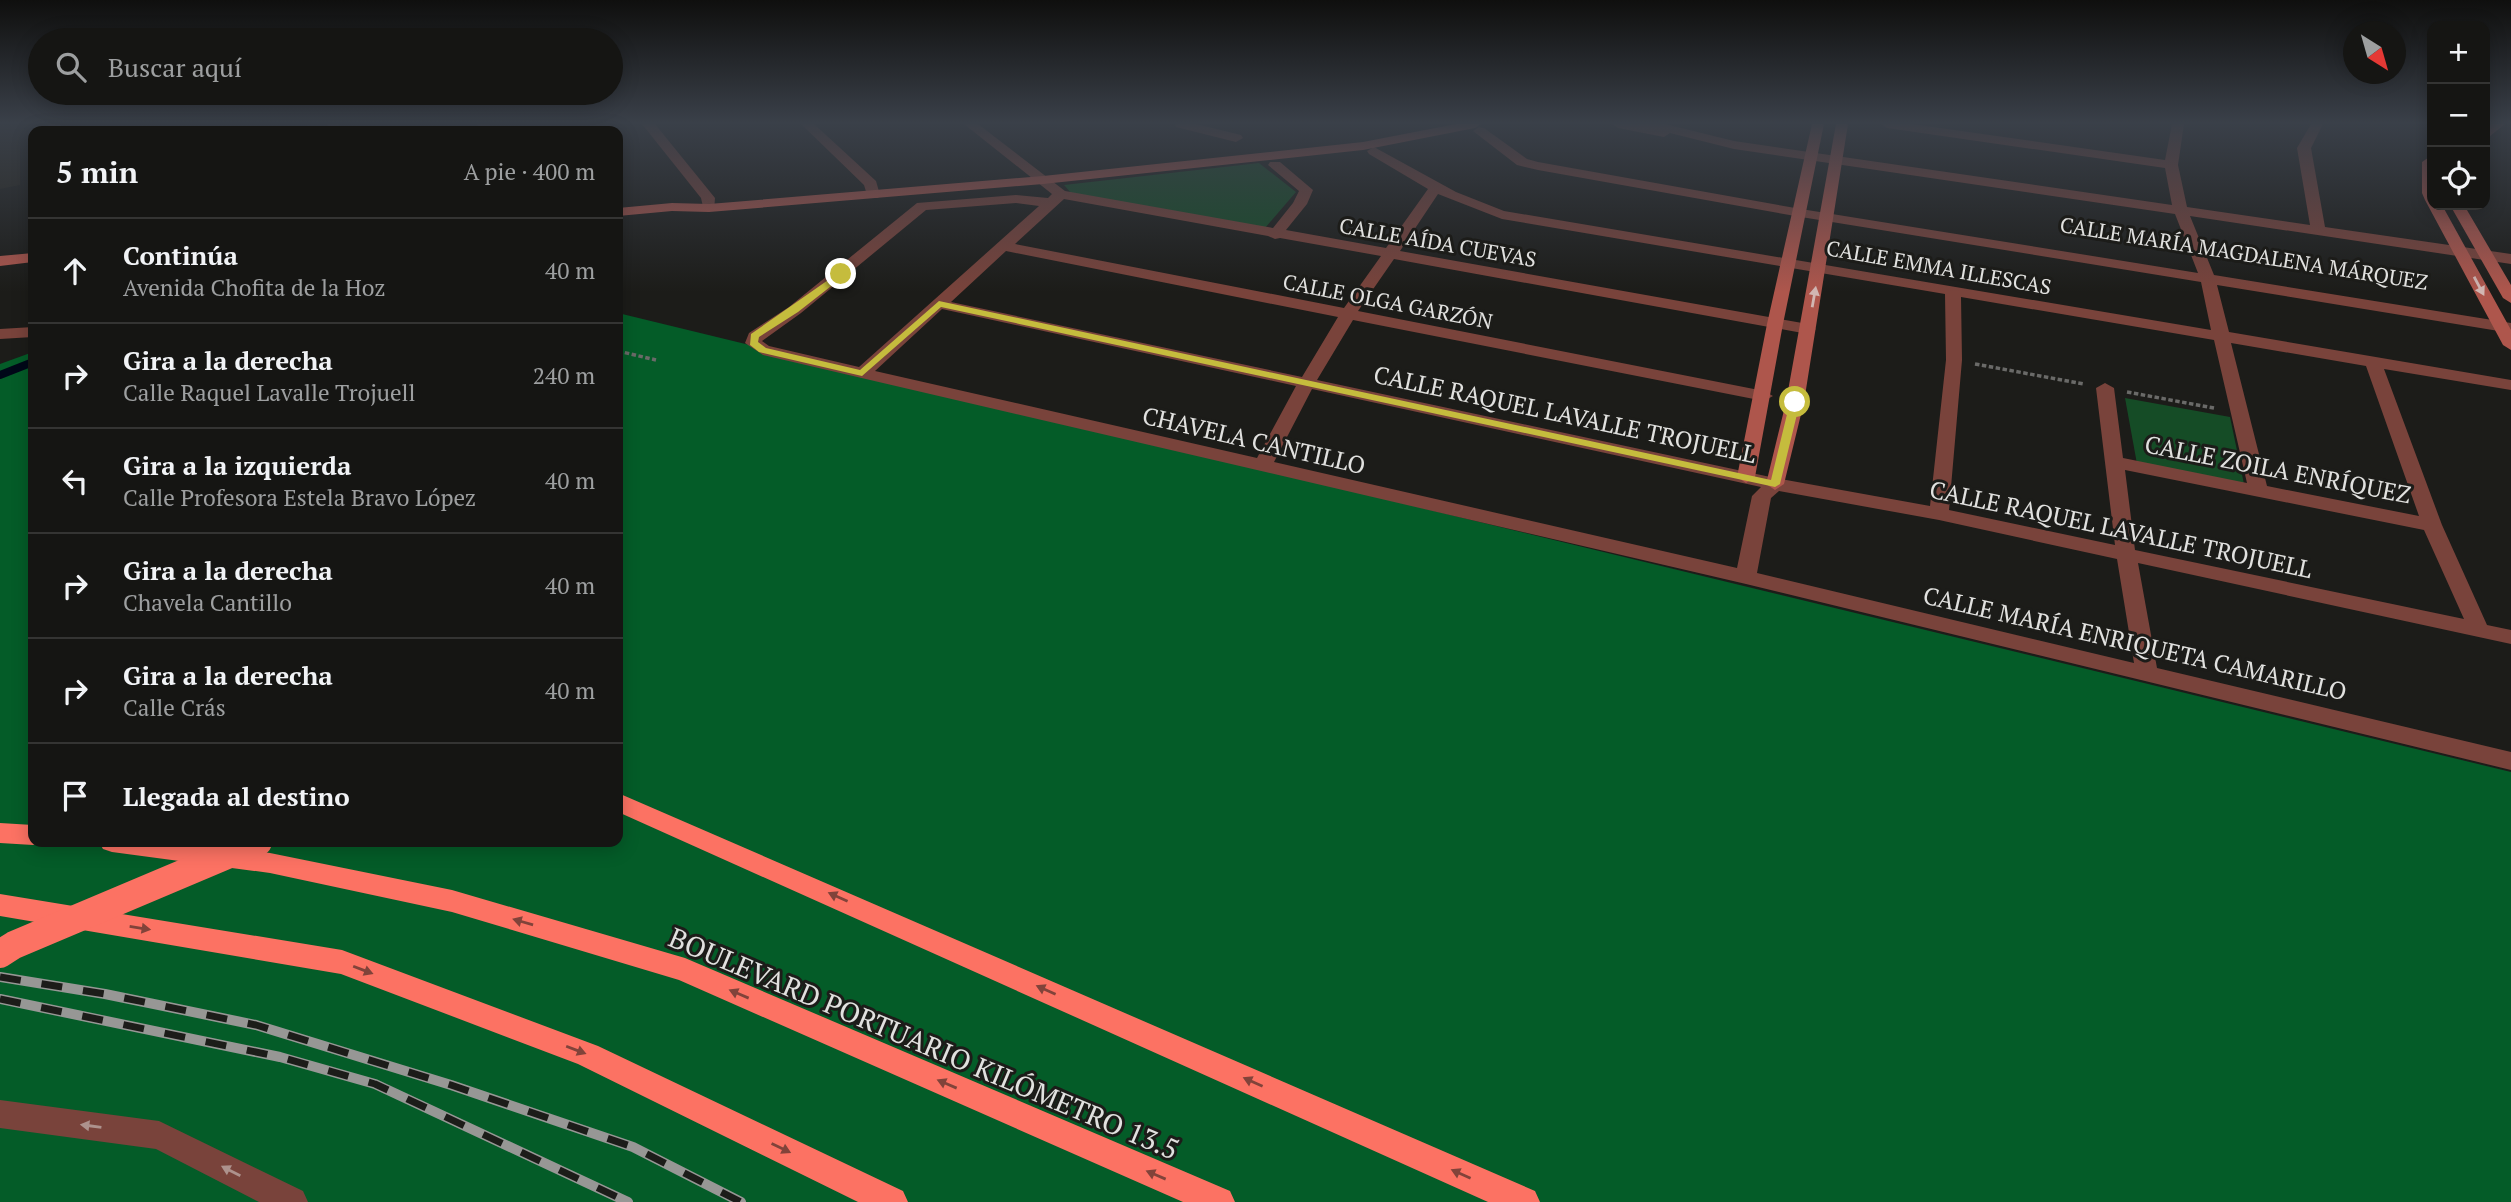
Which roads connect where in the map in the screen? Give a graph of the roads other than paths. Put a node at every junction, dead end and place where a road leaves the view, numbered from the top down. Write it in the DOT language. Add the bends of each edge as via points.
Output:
graph roads {
  1 [pos="691,180"];
  2 [pos="862,180"];
  3 [pos="981,180"];
  4 [pos="1041,180"];
  5 [pos="1294,180"];
  6 [pos="1421,180"];
  7 [pos="1624,180"];
  8 [pos="1807,180"];
  9 [pos="1832,180"];
  10 [pos="1980,180"];
  11 [pos="2174,180"];
  12 [pos="2309,180"];
  13 [pos="1435,189"];
  14 [pos="872,190"];
  15 [pos="1057,199"];
  16 [pos="708,203"];
  17 [pos="1802,207"];
  18 [pos="2180,209"];
  19 [pos="2438,210"];
  20 [pos="2460,210"];
  21 [pos="1828,211"];
  22 [pos="623,212"];
  23 [pos="2318,230"];
  24 [pos="1275,235"];
  25 [pos="1004,246"];
  26 [pos="2460,252"];
  27 [pos="1389,255"];
  28 [pos="2486,255"];
  29 [pos="28,258"];
  30 [pos="2511,259"];
  31 [pos="0,261"];
  32 [pos="1789,263"];
  33 [pos="1819,268"];
  34 [pos="2205,272"];
  35 [pos="1953,291"];
  36 [pos="2511,298"];
  37 [pos="939,304"];
  38 [pos="1348,314"];
  39 [pos="2504,322"];
  40 [pos="1775,324"];
  41 [pos="1808,330"];
  42 [pos="28,332"];
  43 [pos="0,334"];
  44 [pos="2219,335"];
  45 [pos="753,343"];
  46 [pos="2511,345"];
  47 [pos="2373,362"];
  48 [pos="862,373"];
  49 [pos="1306,384"];
  50 [pos="2511,385"];
  51 [pos="2105,388"];
  52 [pos="1763,396"];
  53 [pos="2113,462"];
  54 [pos="1262,467"];
  55 [pos="1746,477"];
  56 [pos="2259,489"];
  57 [pos="1769,490"];
  58 [pos="1938,514"];
  59 [pos="2432,525"];
  60 [pos="2126,555"];
  61 [pos="1746,577"];
  62 [pos="2479,630"];
  63 [pos="2511,637"];
  64 [pos="2147,672"];
  65 [pos="2511,761"];
  66 [pos="623,804"];
  67 [pos="0,833"];
  68 [pos="28,835"];
  69 [pos="150,847"];
  70 [pos="246,847"];
  71 [pos="0,905"];
  72 [pos="0,954"];
  73 [pos="0,1114"];
  74 [pos="292,1202"];
  75 [pos="892,1202"];
  76 [pos="1219,1202"];
  77 [pos="1524,1202"];
  1 -- 16 [label="street"];
  2 -- 14 [label="street"];
  3 -- 14 [label="street"];
  4 -- 15 [label="street"];
  5 -- 24 [label="street" via="1306,190"];
  6 -- 13 [label="street, CALLE EMMA ILLESCAS"];
  7 -- 17 [label="street, CALLE MARÍA MAGDALENA MÁRQUEZ"];
  8 -- 17 [label="street"];
  9 -- 21 [label="street"];
  10 -- 18 [label="street"];
  11 -- 18 [label="street"];
  12 -- 23 [label="street"];
  13 -- 27 [label="street"];
  13 -- 32 [label="street, CALLE EMMA ILLESCAS" via="1469,206 1502,215"];
  14 -- 16 [label="street"];
  15 -- 24 [label="street, CALLE AÍDA CUEVAS"];
  15 -- 25 [label="street"];
  15 -- 45 [label="street, CALLE AÍDA CUEVAS" via="922,206 755,336"];
  16 -- 22 [label="street"];
  17 -- 21 [label="street, CALLE MARÍA MAGDALENA MÁRQUEZ"];
  17 -- 32 [label="street"];
  18 -- 23 [label="street"];
  18 -- 34 [label="street"];
  19 -- 26 [label="street"];
  20 -- 28 [label="street"];
  21 -- 33 [label="street"];
  21 -- 34 [label="street, CALLE MARÍA MAGDALENA MÁRQUEZ"];
  23 -- 26 [label="street"];
  24 -- 27 [label="street, CALLE AÍDA CUEVAS"];
  25 -- 37 [label="street"];
  25 -- 38 [label="street, CALLE OLGA GARZÓN"];
  26 -- 28 [label="street"];
  26 -- 39 [label="street, one-way"];
  27 -- 38 [label="street"];
  27 -- 40 [label="street, CALLE AÍDA CUEVAS"];
  28 -- 30 [label="street"];
  28 -- 36 [label="street"];
  29 -- 31 [label="street"];
  32 -- 33 [label="street, CALLE EMMA ILLESCAS"];
  32 -- 40 [label="street"];
  33 -- 35 [label="street, CALLE EMMA ILLESCAS"];
  41 -- 33 [label="street, one-way"];
  34 -- 39 [label="street, CALLE MARÍA MAGDALENA MÁRQUEZ"];
  34 -- 44 [label="street"];
  35 -- 44 [label="street, CALLE EMMA ILLESCAS"];
  35 -- 58 [label="street" via="1954,360"];
  37 -- 48 [label="street"];
  37 -- 49 [label="street, CALLE RAQUEL LAVALLE TROJUELL"];
  38 -- 49 [label="street"];
  38 -- 52 [label="street, CALLE OLGA GARZÓN"];
  39 -- 46 [label="street"];
  40 -- 41 [label="street, CALLE AÍDA CUEVAS"];
  40 -- 52 [label="street"];
  41 -- 57 [label="street" via="1795,402"];
  42 -- 43 [label="street"];
  44 -- 47 [label="street, CALLE EMMA ILLESCAS"];
  44 -- 56 [label="street"];
  45 -- 48 [label="street, CHAVELA CANTILLO" via="762,350"];
  47 -- 50 [label="street, CALLE EMMA ILLESCAS"];
  47 -- 59 [label="street"];
  48 -- 54 [label="street, CHAVELA CANTILLO"];
  49 -- 54 [label="street"];
  49 -- 55 [label="street, CALLE RAQUEL LAVALLE TROJUELL"];
  51 -- 53 [label="street"];
  52 -- 55 [label="street"];
  53 -- 56 [label="street, CALLE ZOILA ENRÍQUEZ"];
  53 -- 60 [label="street"];
  54 -- 61 [label="street, CHAVELA CANTILLO"];
  55 -- 57 [label="street"];
  56 -- 59 [label="street, CALLE ZOILA ENRÍQUEZ"];
  57 -- 58 [label="street, CALLE RAQUEL LAVALLE TROJUELL"];
  57 -- 61 [label="street"];
  58 -- 60 [label="street, CALLE RAQUEL LAVALLE TROJUELL"];
  59 -- 62 [label="street"];
  60 -- 62 [label="street, CALLE RAQUEL LAVALLE TROJUELL"];
  60 -- 64 [label="street"];
  61 -- 64 [label="street, CALLE MARÍA ENRIQUETA CAMARILLO"];
  62 -- 63 [label="street, CALLE RAQUEL LAVALLE TROJUELL"];
  64 -- 65 [label="street, CALLE MARÍA ENRIQUETA CAMARILLO"];
  77 -- 66 [label="highway, one-way"];
  67 -- 68 [label="highway"];
  76 -- 69 [label="highway, BOULEVARD PORTUARIO KILÓMETRO 13.5, one-way" via="685,970 452,901 270,863"];
  70 -- 72 [label="highway, bridge"];
  71 -- 75 [label="highway, one-way" via="342,962 588,1055"];
  74 -- 73 [label="street, one-way" via="159,1135"];
}
